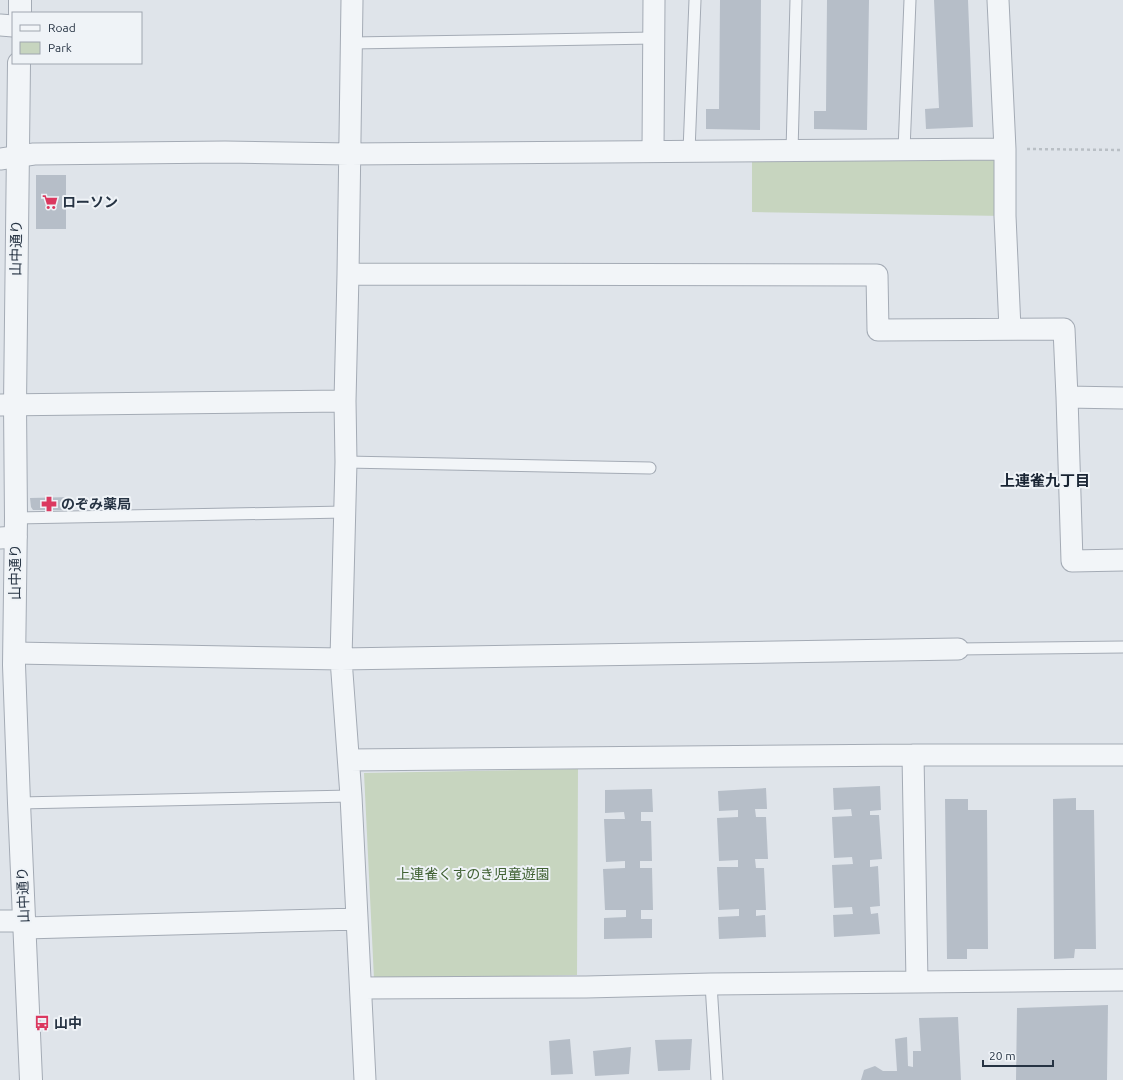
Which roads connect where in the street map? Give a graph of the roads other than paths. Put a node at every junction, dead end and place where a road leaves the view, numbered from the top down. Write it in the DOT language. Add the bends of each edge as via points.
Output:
graph roads {
  1 [pos="20,0"];
  2 [pos="352,0"];
  3 [pos="654,0"];
  4 [pos="695,0"];
  5 [pos="796,0"];
  6 [pos="910,0"];
  7 [pos="998,0"];
  8 [pos="20,12"];
  9 [pos="0,26"];
  10 [pos="12,26"];
  11 [pos="654,38"];
  12 [pos="351,43"];
  13 [pos="19,64"];
  14 [pos="1005,149"];
  15 [pos="904,150"];
  16 [pos="653,151"];
  17 [pos="689,151"];
  18 [pos="792,151"];
  19 [pos="349,154"];
  20 [pos="9,158"];
  21 [pos="348,274"];
  22 [pos="1010,329"];
  23 [pos="1067,397"];
  24 [pos="1123,398"];
  25 [pos="345,401"];
  26 [pos="7,405"];
  27 [pos="346,462"];
  28 [pos="650,468"];
  29 [pos="345,512"];
  30 [pos="11,531"];
  31 [pos="1123,560"];
  32 [pos="1123,647"];
  33 [pos="958,649"];
  34 [pos="341,659"];
  35 [pos="10,661"];
  36 [pos="913,755"];
  37 [pos="1123,755"];
  38 [pos="348,760"];
  39 [pos="351,796"];
  40 [pos="19,803"];
  41 [pos="357,919"];
  42 [pos="0,921"];
  43 [pos="25,924"];
  44 [pos="1123,980"];
  45 [pos="917,982"];
  46 [pos="711,984"];
  47 [pos="360,988"];
  48 [pos="31,1080"];
  49 [pos="365,1080"];
  50 [pos="717,1080"];
  1 -- 8 [label="street"];
  2 -- 12 [label="street"];
  3 -- 11 [label="street"];
  4 -- 17 [label="lane"];
  5 -- 18 [label="lane"];
  6 -- 15 [label="lane"];
  7 -- 14 [label="street"];
  9 -- 10 [label="street"];
  11 -- 12 [label="lane"];
  11 -- 16 [label="street"];
  12 -- 19 [label="street"];
  13 -- 20 [label="street, 山中通り"];
  14 -- 15 [label="street"];
  14 -- 22 [label="street"];
  15 -- 18 [label="street"];
  16 -- 17 [label="street"];
  16 -- 19 [label="street"];
  17 -- 18 [label="street"];
  19 -- 20 [label="street" via="34,154"];
  19 -- 21 [label="street"];
  20 -- 26 [label="street, 山中通り"];
  21 -- 22 [label="street" via="877,275 878,330"];
  21 -- 25 [label="street"];
  22 -- 23 [label="street" via="1064,329"];
  23 -- 24 [label="street"];
  23 -- 31 [label="street" via="1072,561"];
  25 -- 26 [label="street"];
  25 -- 27 [label="street"];
  26 -- 30 [label="street, 山中通り"];
  27 -- 28 [label="lane"];
  27 -- 29 [label="street"];
  29 -- 30 [label="lane"];
  29 -- 34 [label="street"];
  30 -- 35 [label="street, 山中通り"];
  32 -- 33 [label="lane"];
  33 -- 34 [label="street"];
  34 -- 35 [label="street"];
  34 -- 38 [label="street"];
  35 -- 40 [label="street, 山中通り"];
  36 -- 37 [label="street"];
  36 -- 38 [label="street"];
  36 -- 45 [label="street"];
  38 -- 39 [label="street"];
  39 -- 40 [label="lane"];
  39 -- 41 [label="street"];
  40 -- 43 [label="street, 山中通り"];
  41 -- 43 [label="street"];
  41 -- 47 [label="street"];
  42 -- 43 [label="street"];
  43 -- 48 [label="street, 山中通り"];
  44 -- 45 [label="street"];
  45 -- 46 [label="street"];
  46 -- 47 [label="street"];
  46 -- 50 [label="lane"];
  47 -- 49 [label="street"];
}
